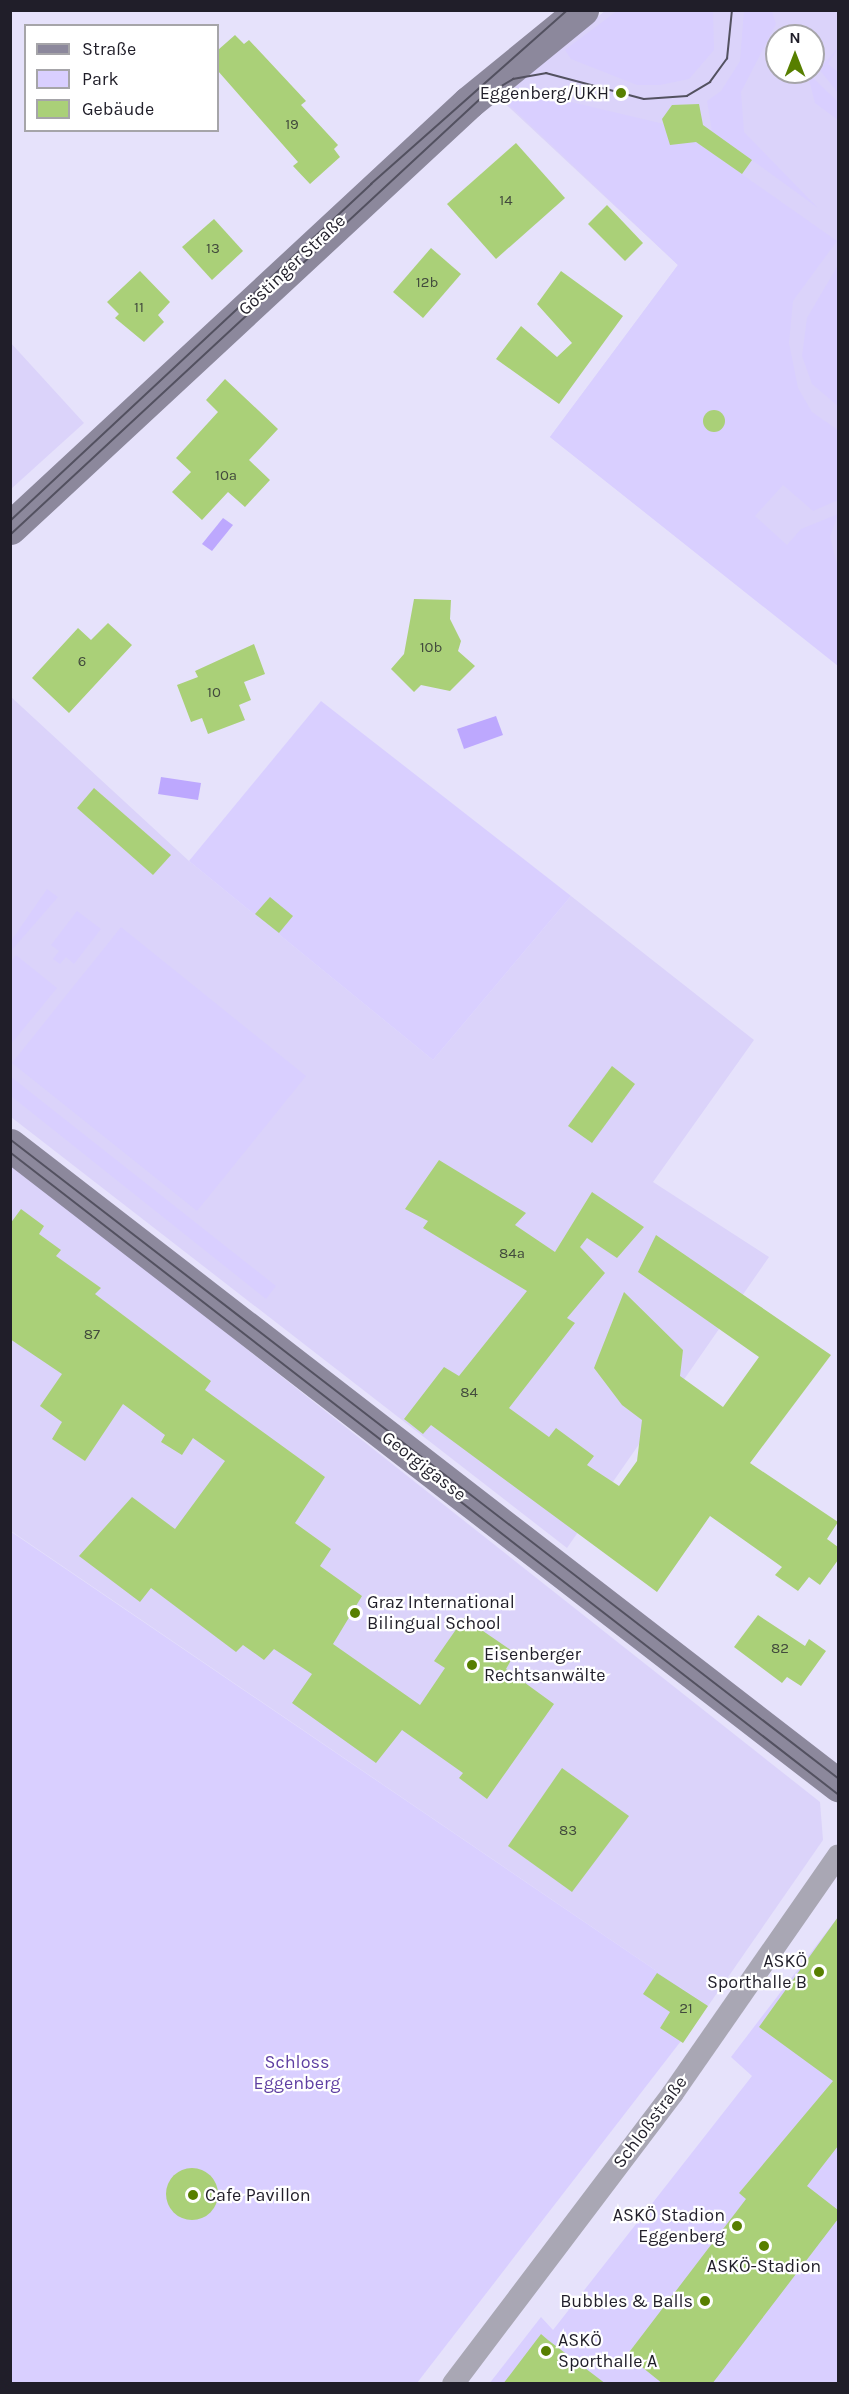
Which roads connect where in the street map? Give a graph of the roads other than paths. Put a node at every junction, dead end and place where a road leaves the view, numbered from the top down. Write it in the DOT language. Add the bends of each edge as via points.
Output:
graph roads {
  1 [pos="582,10"];
  2 [pos="10,528"];
  3 [pos="10,1145"];
  4 [pos="838,1785"];
  5 [pos="838,1856"];
  6 [pos="453,2384"];
  1 -- 2 [label="main road, Göstinger Straße" via="460,110"];
  3 -- 4 [label="main road, Georgigasse"];
  5 -- 6 [label="street, Schloßstraße" via="673,2092"];
}
